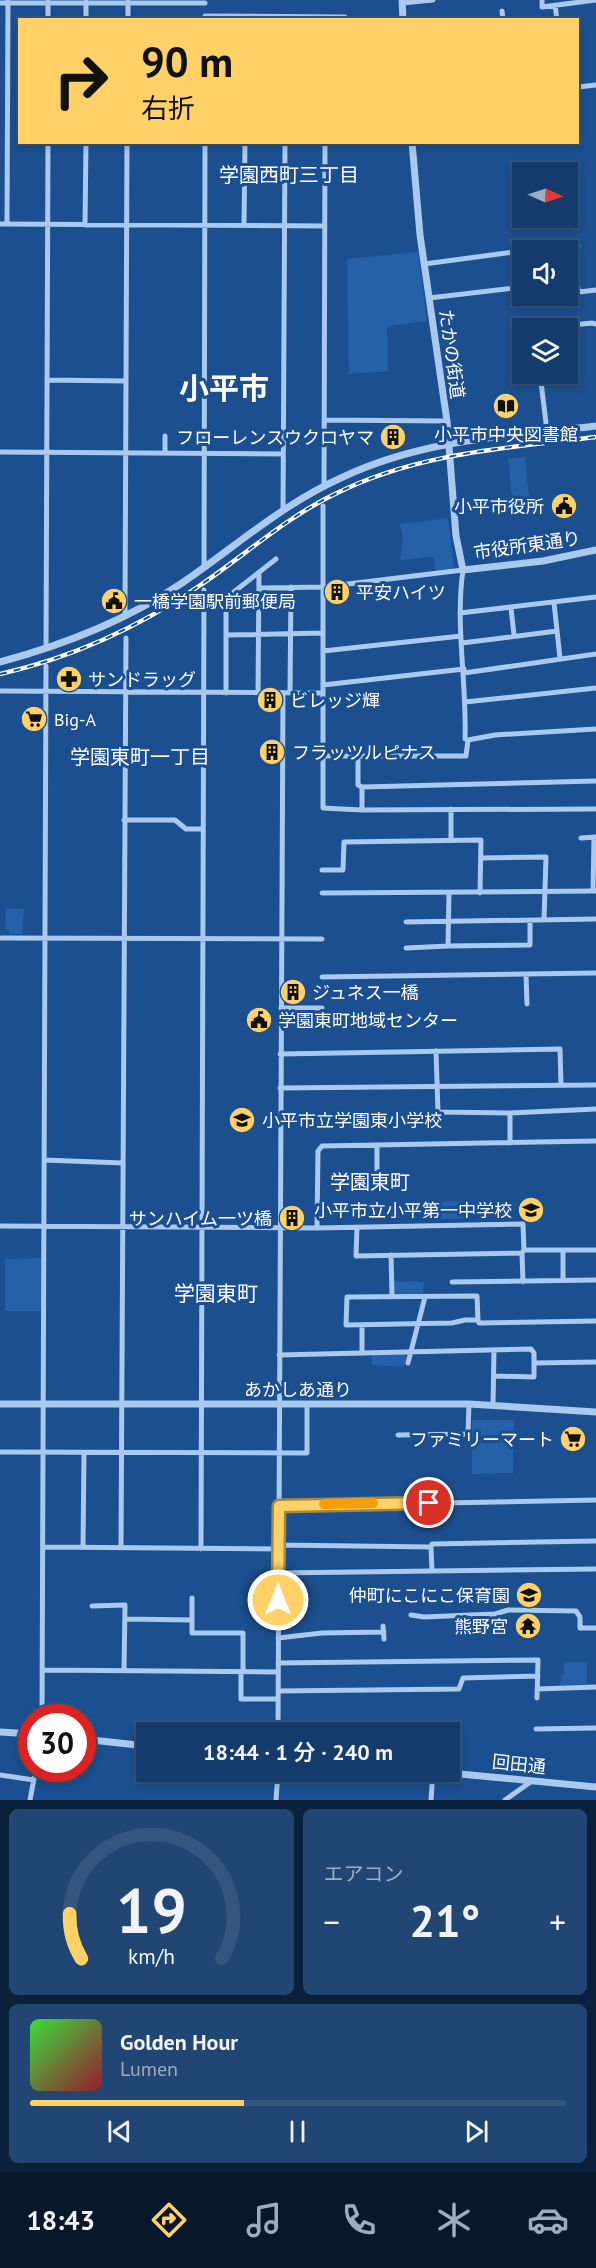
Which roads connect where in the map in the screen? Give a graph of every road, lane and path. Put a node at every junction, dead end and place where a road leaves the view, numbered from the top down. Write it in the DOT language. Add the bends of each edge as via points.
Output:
graph roads {
  1 [pos="433,0"];
  2 [pos="542,0"];
  3 [pos="596,0"];
  4 [pos="8,1"];
  5 [pos="48,1"];
  6 [pos="86,1"];
  7 [pos="582,1"];
  8 [pos="128,2"];
  9 [pos="205,2"];
  10 [pos="402,2"];
  11 [pos="0,3"];
  12 [pos="555,5"];
  13 [pos="502,11"];
  14 [pos="48,18"];
  15 [pos="86,18"];
  16 [pos="128,18"];
  17 [pos="205,18"];
  18 [pos="286,18"];
  19 [pos="305,18"];
  20 [pos="325,18"];
  21 [pos="345,18"];
  22 [pos="403,18"];
  23 [pos="503,18"];
  24 [pos="557,18"];
  25 [pos="596,85"];
  26 [pos="579,87"];
  27 [pos="48,144"];
  28 [pos="86,144"];
  29 [pos="127,144"];
  30 [pos="205,144"];
  31 [pos="245,144"];
  32 [pos="285,144"];
  33 [pos="325,144"];
  34 [pos="412,144"];
  35 [pos="3,224"];
  36 [pos="48,224"];
  37 [pos="127,224"];
  38 [pos="85,225"];
  39 [pos="205,225"];
  40 [pos="244,225"];
  41 [pos="284,225"];
  42 [pos="325,226"];
  43 [pos="512,253"];
  44 [pos="424,264"];
  45 [pos="512,288"];
  46 [pos="578,288"];
  47 [pos="596,290"];
  48 [pos="429,298"];
  49 [pos="596,324"];
  50 [pos="578,325"];
  51 [pos="47,380"];
  52 [pos="126,381"];
  53 [pos="541,384"];
  54 [pos="324,420"];
  55 [pos="447,421"];
  56 [pos="596,426"];
  57 [pos="547,431"];
  58 [pos="165,436"];
  59 [pos="449,444"];
  60 [pos="0,452"];
  61 [pos="47,452"];
  62 [pos="126,452"];
  63 [pos="165,453"];
  64 [pos="204,453"];
  65 [pos="283,454"];
  66 [pos="324,486"];
  67 [pos="324,506"];
  68 [pos="283,510"];
  69 [pos="596,550"];
  70 [pos="276,559"];
  71 [pos="204,567"];
  72 [pos="463,570"];
  73 [pos="259,573"];
  74 [pos="291,587"];
  75 [pos="323,587"];
  76 [pos="259,588"];
  77 [pos="204,590"];
  78 [pos="596,597"];
  79 [pos="554,603"];
  80 [pos="511,608"];
  81 [pos="460,613"];
  82 [pos="125,616"];
  83 [pos="557,631"];
  84 [pos="323,633"];
  85 [pos="258,634"];
  86 [pos="290,634"];
  87 [pos="226,635"];
  88 [pos="514,635"];
  89 [pos="126,638"];
  90 [pos="462,639"];
  91 [pos="46,650"];
  92 [pos="323,651"];
  93 [pos="596,654"];
  94 [pos="560,658"];
  95 [pos="0,662"];
  96 [pos="46,666"];
  97 [pos="464,671"];
  98 [pos="323,685"];
  99 [pos="596,688"];
  100 [pos="0,691"];
  101 [pos="46,691"];
  102 [pos="125,693"];
  103 [pos="204,693"];
  104 [pos="226,693"];
  105 [pos="258,693"];
  106 [pos="283,693"];
  107 [pos="290,693"];
  108 [pos="323,693"];
  109 [pos="465,702"];
  110 [pos="596,729"];
  111 [pos="468,740"];
  112 [pos="323,756"];
  113 [pos="358,757"];
  114 [pos="596,781"];
  115 [pos="362,787"];
  116 [pos="451,809"];
  117 [pos="596,809"];
  118 [pos="362,810"];
  119 [pos="124,820"];
  120 [pos="203,829"];
  121 [pos="595,837"];
  122 [pos="581,838"];
  123 [pos="451,840"];
  124 [pos="480,858"];
  125 [pos="322,870"];
  126 [pos="594,891"];
  127 [pos="448,892"];
  128 [pos="545,892"];
  129 [pos="322,893"];
  130 [pos="480,893"];
  131 [pos="596,919"];
  132 [pos="530,920"];
  133 [pos="544,920"];
  134 [pos="448,921"];
  135 [pos="406,922"];
  136 [pos="0,938"];
  137 [pos="46,939"];
  138 [pos="124,939"];
  139 [pos="203,939"];
  140 [pos="282,939"];
  141 [pos="322,939"];
  142 [pos="448,946"];
  143 [pos="406,948"];
  144 [pos="596,973"];
  145 [pos="526,975"];
  146 [pos="322,977"];
  147 [pos="527,1004"];
  148 [pos="281,1008"];
  149 [pos="322,1008"];
  150 [pos="436,1051"];
  151 [pos="280,1054"];
  152 [pos="561,1085"];
  153 [pos="596,1085"];
  154 [pos="436,1087"];
  155 [pos="280,1088"];
  156 [pos="596,1109"];
  157 [pos="510,1113"];
  158 [pos="596,1141"];
  159 [pos="510,1143"];
  160 [pos="377,1144"];
  161 [pos="44,1160"];
  162 [pos="123,1163"];
  163 [pos="377,1172"];
  164 [pos="0,1226"];
  165 [pos="44,1226"];
  166 [pos="123,1227"];
  167 [pos="201,1227"];
  168 [pos="357,1227"];
  169 [pos="280,1228"];
  170 [pos="317,1228"];
  171 [pos="563,1250"];
  172 [pos="596,1250"];
  173 [pos="523,1252"];
  174 [pos="391,1255"];
  175 [pos="563,1280"];
  176 [pos="596,1280"];
  177 [pos="478,1281"];
  178 [pos="452,1282"];
  179 [pos="523,1282"];
  180 [pos="392,1296"];
  181 [pos="477,1296"];
  182 [pos="425,1297"];
  183 [pos="478,1320"];
  184 [pos="596,1321"];
  185 [pos="418,1323"];
  186 [pos="362,1325"];
  187 [pos="412,1350"];
  188 [pos="494,1350"];
  189 [pos="362,1352"];
  190 [pos="279,1355"];
  191 [pos="596,1362"];
  192 [pos="408,1363"];
  193 [pos="534,1363"];
  194 [pos="494,1376"];
  195 [pos="0,1404"];
  196 [pos="43,1404"];
  197 [pos="200,1404"];
  198 [pos="279,1404"];
  199 [pos="307,1404"];
  200 [pos="469,1404"];
  201 [pos="122,1405"];
  202 [pos="494,1405"];
  203 [pos="596,1412"];
  204 [pos="398,1435"];
  205 [pos="0,1452"];
  206 [pos="43,1453"];
  207 [pos="84,1453"];
  208 [pos="122,1453"];
  209 [pos="200,1453"];
  210 [pos="279,1453"];
  211 [pos="596,1500"];
  212 [pos="279,1506"];
  213 [pos="596,1541"];
  214 [pos="43,1547"];
  215 [pos="83,1547"];
  216 [pos="279,1547"];
  217 [pos="431,1547"];
  218 [pos="122,1548"];
  219 [pos="201,1549"];
  220 [pos="596,1569"];
  221 [pos="432,1571"];
  222 [pos="278,1574"];
  223 [pos="192,1598"];
  224 [pos="92,1606"];
  225 [pos="411,1615"];
  226 [pos="125,1619"];
  227 [pos="192,1620"];
  228 [pos="596,1628"];
  229 [pos="383,1632"];
  230 [pos="278,1638"];
  231 [pos="278,1663"];
  232 [pos="42,1670"];
  233 [pos="124,1671"];
  234 [pos="242,1672"];
  235 [pos="278,1672"];
  236 [pos="538,1676"];
  237 [pos="596,1687"];
  238 [pos="537,1689"];
  239 [pos="278,1691"];
  240 [pos="537,1698"];
  241 [pos="278,1699"];
  242 [pos="42,1704"];
  243 [pos="278,1722"];
  244 [pos="596,1728"];
  245 [pos="536,1729"];
  246 [pos="0,1732"];
  247 [pos="18,1733"];
  248 [pos="96,1741"];
  249 [pos="136,1745"];
  250 [pos="0,1774"];
  251 [pos="460,1774"];
  252 [pos="18,1777"];
  253 [pos="533,1780"];
  254 [pos="34,1782"];
  255 [pos="277,1782"];
  256 [pos="432,1782"];
  257 [pos="596,1787"];
  258 [pos="30,1800"];
  259 [pos="276,1800"];
  260 [pos="431,1800"];
  261 [pos="505,1800"];
  1 -- 10 [label="street"];
  2 -- 12 [label="street" via="542,7"];
  3 -- 7 [label="street"];
  4 -- 5 [label="street"];
  4 -- 11 [label="street"];
  4 -- 35 [label="street"];
  5 -- 6 [label="street"];
  5 -- 14 [label="street"];
  6 -- 8 [label="street"];
  6 -- 15 [label="street"];
  7 -- 12 [label="street"];
  8 -- 9 [label="street"];
  8 -- 16 [label="street"];
  9 -- 17 [label="street"];
  10 -- 22 [label="street"];
  12 -- 24 [label="street"];
  13 -- 23 [label="street"];
  17 -- 18 [label="street"];
  18 -- 19 [label="street"];
  19 -- 20 [label="street"];
  20 -- 21 [label="street"];
  25 -- 26 [label="street"];
  27 -- 36 [label="street"];
  28 -- 38 [label="street"];
  29 -- 37 [label="street"];
  30 -- 39 [label="street"];
  31 -- 40 [label="street"];
  32 -- 41 [label="street"];
  33 -- 42 [label="street"];
  34 -- 44 [label="street, たかの街道"];
  35 -- 36 [label="street"];
  36 -- 38 [label="street"];
  36 -- 51 [label="street"];
  37 -- 38 [label="street"];
  37 -- 39 [label="street"];
  37 -- 52 [label="street"];
  39 -- 40 [label="street"];
  39 -- 64 [label="street"];
  40 -- 41 [label="street"];
  41 -- 42 [label="street"];
  41 -- 65 [label="street"];
  42 -- 54 [label="street"];
  43 -- 44 [label="street"];
  44 -- 48 [label="street, たかの街道"];
  45 -- 48 [label="street"];
  46 -- 47 [label="street" via="579,292"];
  48 -- 55 [label="street, たかの街道"];
  49 -- 50 [label="street"];
  51 -- 52 [label="street"];
  51 -- 61 [label="street"];
  52 -- 62 [label="street"];
  53 -- 57 [label="street"];
  54 -- 55 [label="street"];
  54 -- 66 [label="street"];
  55 -- 59 [label="street, たかの街道"];
  56 -- 57 [label="street"];
  57 -- 59 [label="street"];
  58 -- 63 [label="street"];
  59 -- 66 [label="street" via="392,457"];
  59 -- 72 [label="street, たかの街道"];
  60 -- 61 [label="street"];
  61 -- 62 [label="street"];
  61 -- 91 [label="street"];
  62 -- 63 [label="street"];
  62 -- 82 [label="street"];
  63 -- 64 [label="street"];
  64 -- 65 [label="street"];
  64 -- 71 [label="street"];
  65 -- 68 [label="street"];
  66 -- 68 [label="street"];
  67 -- 75 [label="street"];
  68 -- 71 [label="street"];
  69 -- 72 [label="street, 市役所東通り"];
  70 -- 73 [label="street"];
  71 -- 82 [label="street"];
  72 -- 75 [label="street"];
  72 -- 81 [label="street"];
  73 -- 76 [label="street"];
  73 -- 87 [label="street" via="226,598"];
  74 -- 75 [label="street"];
  74 -- 76 [label="street"];
  74 -- 86 [label="street"];
  75 -- 84 [label="street"];
  76 -- 85 [label="street"];
  77 -- 103 [label="street"];
  78 -- 79 [label="street"];
  79 -- 80 [label="street"];
  79 -- 83 [label="street"];
  80 -- 81 [label="street"];
  80 -- 88 [label="street"];
  81 -- 90 [label="street"];
  82 -- 91 [label="street"];
  83 -- 88 [label="street"];
  83 -- 94 [label="street"];
  84 -- 86 [label="street"];
  84 -- 92 [label="street"];
  85 -- 86 [label="street"];
  85 -- 87 [label="street"];
  85 -- 105 [label="street"];
  86 -- 107 [label="street"];
  87 -- 104 [label="street"];
  88 -- 90 [label="street"];
  89 -- 102 [label="street"];
  90 -- 92 [label="street"];
  90 -- 97 [label="street"];
  91 -- 95 [label="street"];
  92 -- 98 [label="street"];
  93 -- 94 [label="street"];
  94 -- 97 [label="street"];
  96 -- 101 [label="street"];
  97 -- 98 [label="street"];
  97 -- 109 [label="street"];
  98 -- 108 [label="street"];
  99 -- 109 [label="street"];
  100 -- 101 [label="street"];
  101 -- 102 [label="street"];
  101 -- 137 [label="street"];
  102 -- 103 [label="street"];
  102 -- 119 [label="street"];
  103 -- 104 [label="street"];
  103 -- 120 [label="street"];
  104 -- 105 [label="street"];
  105 -- 106 [label="street"];
  106 -- 107 [label="street"];
  106 -- 140 [label="street"];
  107 -- 108 [label="street"];
  108 -- 112 [label="street"];
  109 -- 111 [label="street"];
  110 -- 111 [label="street"];
  111 -- 113 [label="street" via="466,756"];
  112 -- 113 [label="street"];
  112 -- 118 [label="street" via="323,808"];
  113 -- 115 [label="street" via="358,785"];
  114 -- 115 [label="street"];
  115 -- 118 [label="street"];
  116 -- 117 [label="street"];
  116 -- 118 [label="street"];
  116 -- 123 [label="street"];
  119 -- 120 [label="street" via="175,820 186,829"];
  119 -- 138 [label="street"];
  120 -- 139 [label="street"];
  121 -- 122 [label="street"];
  121 -- 126 [label="street"];
  123 -- 124 [label="street" via="481,840"];
  123 -- 125 [label="street" via="344,842 343,870"];
  124 -- 128 [label="street" via="546,857"];
  124 -- 130 [label="street"];
  126 -- 128 [label="street"];
  127 -- 129 [label="street"];
  127 -- 130 [label="street"];
  127 -- 134 [label="street"];
  128 -- 130 [label="street"];
  128 -- 133 [label="street"];
  131 -- 133 [label="street"];
  132 -- 133 [label="street"];
  132 -- 134 [label="street"];
  132 -- 142 [label="street" via="530,945"];
  134 -- 135 [label="street"];
  134 -- 142 [label="street"];
  136 -- 137 [label="street"];
  137 -- 138 [label="street"];
  137 -- 161 [label="street"];
  138 -- 139 [label="street"];
  138 -- 162 [label="street"];
  139 -- 140 [label="street"];
  139 -- 167 [label="street"];
  140 -- 141 [label="street"];
  140 -- 148 [label="street"];
  142 -- 143 [label="street"];
  144 -- 145 [label="street"];
  145 -- 146 [label="street"];
  145 -- 147 [label="street"];
  148 -- 149 [label="street"];
  148 -- 151 [label="street"];
  150 -- 151 [label="street"];
  150 -- 152 [label="street" via="560,1049"];
  150 -- 154 [label="street"];
  151 -- 155 [label="street"];
  152 -- 153 [label="street"];
  152 -- 154 [label="street"];
  154 -- 155 [label="street"];
  154 -- 157 [label="street" via="438,1112"];
  155 -- 169 [label="street"];
  156 -- 157 [label="street"];
  157 -- 159 [label="street"];
  158 -- 159 [label="street"];
  159 -- 160 [label="street"];
  160 -- 163 [label="street"];
  160 -- 170 [label="street" via="322,1146 318,1150"];
  161 -- 162 [label="street"];
  161 -- 165 [label="street"];
  162 -- 166 [label="street"];
  164 -- 165 [label="street"];
  165 -- 166 [label="street"];
  165 -- 196 [label="street"];
  166 -- 167 [label="street"];
  166 -- 201 [label="street"];
  167 -- 169 [label="street"];
  167 -- 197 [label="street"];
  168 -- 170 [label="street"];
  168 -- 173 [label="street" via="523,1224"];
  168 -- 174 [label="street" via="356,1256"];
  169 -- 170 [label="street"];
  169 -- 190 [label="street"];
  171 -- 172 [label="street"];
  171 -- 173 [label="street"];
  171 -- 175 [label="street"];
  173 -- 174 [label="street"];
  173 -- 179 [label="street"];
  174 -- 180 [label="street"];
  175 -- 176 [label="street"];
  175 -- 179 [label="street"];
  177 -- 178 [label="street"];
  177 -- 179 [label="street"];
  177 -- 181 [label="street"];
  180 -- 182 [label="street"];
  180 -- 186 [label="street" via="347,1297 345,1325"];
  181 -- 182 [label="street"];
  181 -- 183 [label="street"];
  182 -- 185 [label="street"];
  183 -- 184 [label="street"];
  183 -- 185 [label="street"];
  185 -- 186 [label="street"];
  185 -- 187 [label="street"];
  186 -- 189 [label="street"];
  187 -- 188 [label="street"];
  187 -- 189 [label="street"];
  187 -- 192 [label="street"];
  188 -- 193 [label="street" via="531,1349"];
  188 -- 194 [label="street"];
  189 -- 190 [label="street"];
  190 -- 198 [label="street"];
  191 -- 193 [label="street"];
  193 -- 194 [label="street" via="534,1377"];
  194 -- 202 [label="street"];
  195 -- 196 [label="street, あかしあ通り"];
  196 -- 201 [label="street, あかしあ通り"];
  196 -- 206 [label="street"];
  197 -- 198 [label="street, あかしあ通り"];
  197 -- 201 [label="street, あかしあ通り"];
  197 -- 209 [label="street"];
  198 -- 199 [label="street, あかしあ通り"];
  198 -- 210 [label="street"];
  199 -- 200 [label="street, あかしあ通り"];
  199 -- 210 [label="street" via="307,1453"];
  200 -- 202 [label="street, あかしあ通り"];
  200 -- 204 [label="street" via="468,1434"];
  201 -- 208 [label="street"];
  202 -- 203 [label="street, あかしあ通り"];
  205 -- 206 [label="street"];
  206 -- 207 [label="street"];
  206 -- 214 [label="street"];
  207 -- 208 [label="street"];
  207 -- 215 [label="street"];
  208 -- 209 [label="street"];
  208 -- 218 [label="street"];
  209 -- 210 [label="street"];
  209 -- 219 [label="street"];
  210 -- 212 [label="street"];
  211 -- 212 [label="street"];
  212 -- 216 [label="street"];
  213 -- 217 [label="street"];
  214 -- 215 [label="street"];
  214 -- 232 [label="street"];
  215 -- 218 [label="street"];
  216 -- 217 [label="street"];
  216 -- 219 [label="street"];
  216 -- 222 [label="street"];
  217 -- 221 [label="street"];
  218 -- 219 [label="street"];
  220 -- 221 [label="street"];
  221 -- 222 [label="street"];
  222 -- 230 [label="street"];
  223 -- 227 [label="street"];
  224 -- 226 [label="street" via="125,1605"];
  225 -- 228 [label="street" via="576,1611 580,1628"];
  226 -- 227 [label="street"];
  226 -- 233 [label="street"];
  227 -- 234 [label="street" via="192,1633 243,1633"];
  229 -- 230 [label="street"];
  230 -- 231 [label="street"];
  231 -- 235 [label="street"];
  231 -- 236 [label="street" via="538,1660"];
  232 -- 233 [label="street"];
  232 -- 242 [label="street"];
  233 -- 234 [label="street"];
  234 -- 235 [label="street"];
  234 -- 241 [label="street" via="241,1699"];
  235 -- 239 [label="street"];
  236 -- 238 [label="street"];
  236 -- 239 [label="street" via="463,1678 459,1689"];
  237 -- 238 [label="street"];
  238 -- 240 [label="street"];
  239 -- 241 [label="street"];
  241 -- 243 [label="street"];
  244 -- 245 [label="street"];
  246 -- 247 [label="street"];
  248 -- 249 [label="street"];
  250 -- 252 [label="street"];
  251 -- 253 [label="street, 回田通"];
  253 -- 257 [label="street, 回田通"];
  253 -- 261 [label="street"];
  254 -- 258 [label="street"];
  255 -- 259 [label="street"];
  256 -- 260 [label="street"];
}
